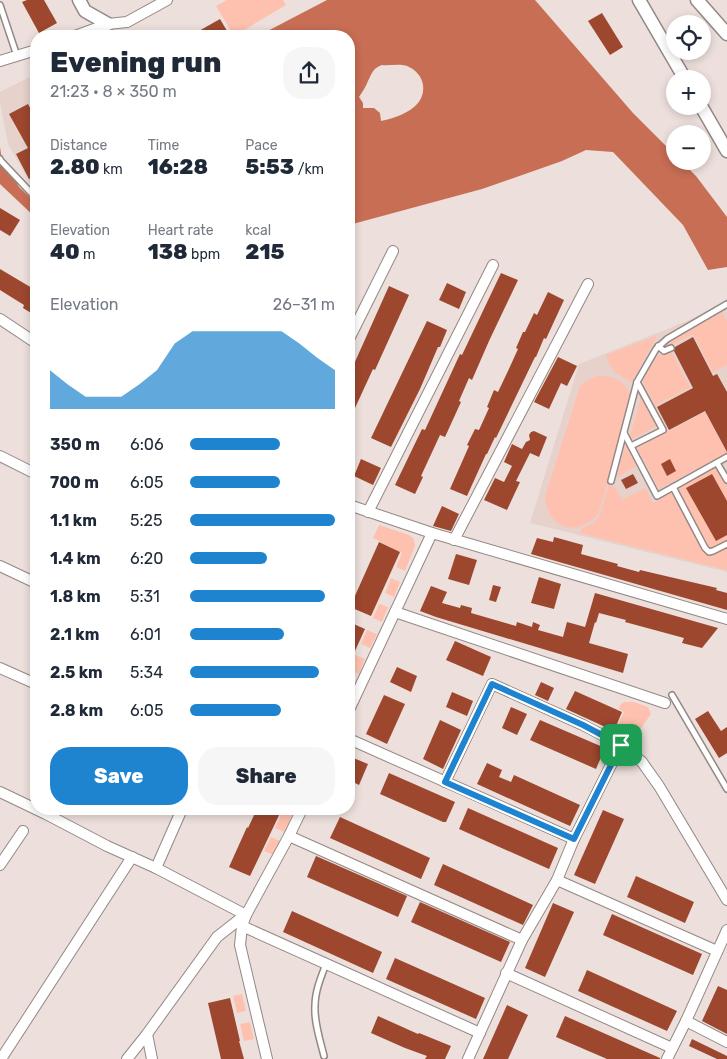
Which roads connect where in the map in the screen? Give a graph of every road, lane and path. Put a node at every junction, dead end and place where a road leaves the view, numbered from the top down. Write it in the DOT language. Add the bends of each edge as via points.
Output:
graph roads {
  1 [pos="79,0"];
  2 [pos="167,0"];
  3 [pos="639,0"];
  4 [pos="697,0"];
  5 [pos="0,5"];
  6 [pos="108,24"];
  7 [pos="91,30"];
  8 [pos="727,34"];
  9 [pos="30,52"];
  10 [pos="18,56"];
  11 [pos="0,61"];
  12 [pos="680,70"];
  13 [pos="706,115"];
  14 [pos="727,151"];
  15 [pos="0,159"];
  16 [pos="30,192"];
  17 [pos="393,251"];
  18 [pos="493,265"];
  19 [pos="588,284"];
  20 [pos="726,306"];
  21 [pos="0,319"];
  22 [pos="355,327"];
  23 [pos="30,340"];
  24 [pos="658,346"];
  25 [pos="671,348"];
  26 [pos="638,382"];
  27 [pos="624,433"];
  28 [pos="631,446"];
  29 [pos="0,456"];
  30 [pos="727,457"];
  31 [pos="717,463"];
  32 [pos="30,471"];
  33 [pos="727,480"];
  34 [pos="611,481"];
  35 [pos="673,487"];
  36 [pos="355,507"];
  37 [pos="368,512"];
  38 [pos="432,534"];
  39 [pos="454,540"];
  40 [pos="727,544"];
  41 [pos="0,566"];
  42 [pos="30,580"];
  43 [pos="395,612"];
  44 [pos="727,619"];
  45 [pos="0,668"];
  46 [pos="30,681"];
  47 [pos="355,697"];
  48 [pos="669,699"];
  49 [pos="355,742"];
  50 [pos="621,745"];
  51 [pos="445,782"];
  52 [pos="727,789"];
  53 [pos="0,792"];
  54 [pos="30,807"];
  55 [pos="47,815"];
  56 [pos="179,815"];
  57 [pos="299,815"];
  58 [pos="23,831"];
  59 [pos="289,836"];
  60 [pos="574,839"];
  61 [pos="132,857"];
  62 [pos="0,865"];
  63 [pos="156,868"];
  64 [pos="557,880"];
  65 [pos="727,900"];
  66 [pos="246,915"];
  67 [pos="242,926"];
  68 [pos="727,930"];
  69 [pos="522,940"];
  70 [pos="717,951"];
  71 [pos="326,964"];
  72 [pos="506,973"];
  73 [pos="686,1021"];
  74 [pos="480,1033"];
  75 [pos="146,1034"];
  76 [pos="727,1042"];
  77 [pos="672,1048"];
  78 [pos="324,1056"];
  79 [pos="1,1059"];
  80 [pos="127,1059"];
  81 [pos="152,1059"];
  82 [pos="267,1059"];
  83 [pos="468,1059"];
  84 [pos="667,1059"];
  1 -- 6 [label="street" via="85,11"];
  2 -- 6 [label="street" via="127,22"];
  3 -- 12 [label="street"];
  4 -- 8 [label="street"];
  5 -- 10 [label="lane"];
  6 -- 7 [label="street"];
  9 -- 10 [label="street"];
  10 -- 11 [label="street"];
  13 -- 14 [label="street"];
  15 -- 16 [label="lane"];
  17 -- 22 [label="street"];
  18 -- 37 [label="street"];
  19 -- 39 [label="street"];
  20 -- 24 [label="lane"];
  21 -- 23 [label="street"];
  24 -- 25 [label="lane" via="664,351"];
  24 -- 26 [label="lane"];
  26 -- 27 [label="lane"];
  26 -- 28 [label="lane" via="662,430"];
  27 -- 28 [label="lane"];
  27 -- 34 [label="lane"];
  28 -- 35 [label="lane" via="657,496"];
  29 -- 32 [label="street"];
  30 -- 31 [label="lane"];
  31 -- 33 [label="lane"];
  31 -- 35 [label="lane"];
  35 -- 40 [label="lane" via="705,548 709,552"];
  36 -- 37 [label="street"];
  37 -- 38 [label="street"];
  38 -- 39 [label="street"];
  38 -- 43 [label="street"];
  39 -- 44 [label="street"];
  41 -- 42 [label="street"];
  43 -- 47 [label="street"];
  43 -- 48 [label="street"];
  45 -- 46 [label="street"];
  48 -- 52 [label="lane"];
  49 -- 51 [label="street"];
  50 -- 51 [label="street" via="492,684"];
  50 -- 60 [label="street"];
  50 -- 65 [label="street" via="642,762 659,786"];
  51 -- 60 [label="street"];
  53 -- 54 [label="street"];
  55 -- 61 [label="street"];
  56 -- 63 [label="street"];
  57 -- 59 [label="street"];
  58 -- 62 [label="street"];
  59 -- 66 [label="street"];
  59 -- 69 [label="street"];
  60 -- 64 [label="street"];
  61 -- 63 [label="street"];
  61 -- 79 [label="street"];
  63 -- 66 [label="street"];
  64 -- 69 [label="street"];
  64 -- 70 [label="street"];
  66 -- 67 [label="street"];
  66 -- 75 [label="street" via="217,937"];
  67 -- 71 [label="street"];
  67 -- 82 [label="street" via="240,945"];
  68 -- 70 [label="street"];
  69 -- 72 [label="street"];
  70 -- 73 [label="street"];
  71 -- 74 [label="street"];
  71 -- 78 [label="lane" via="315,1006"];
  72 -- 74 [label="street"];
  72 -- 77 [label="street"];
  73 -- 76 [label="street"];
  73 -- 77 [label="street"];
  74 -- 83 [label="street"];
  75 -- 80 [label="street"];
  75 -- 81 [label="street"];
  77 -- 84 [label="street"];
}
